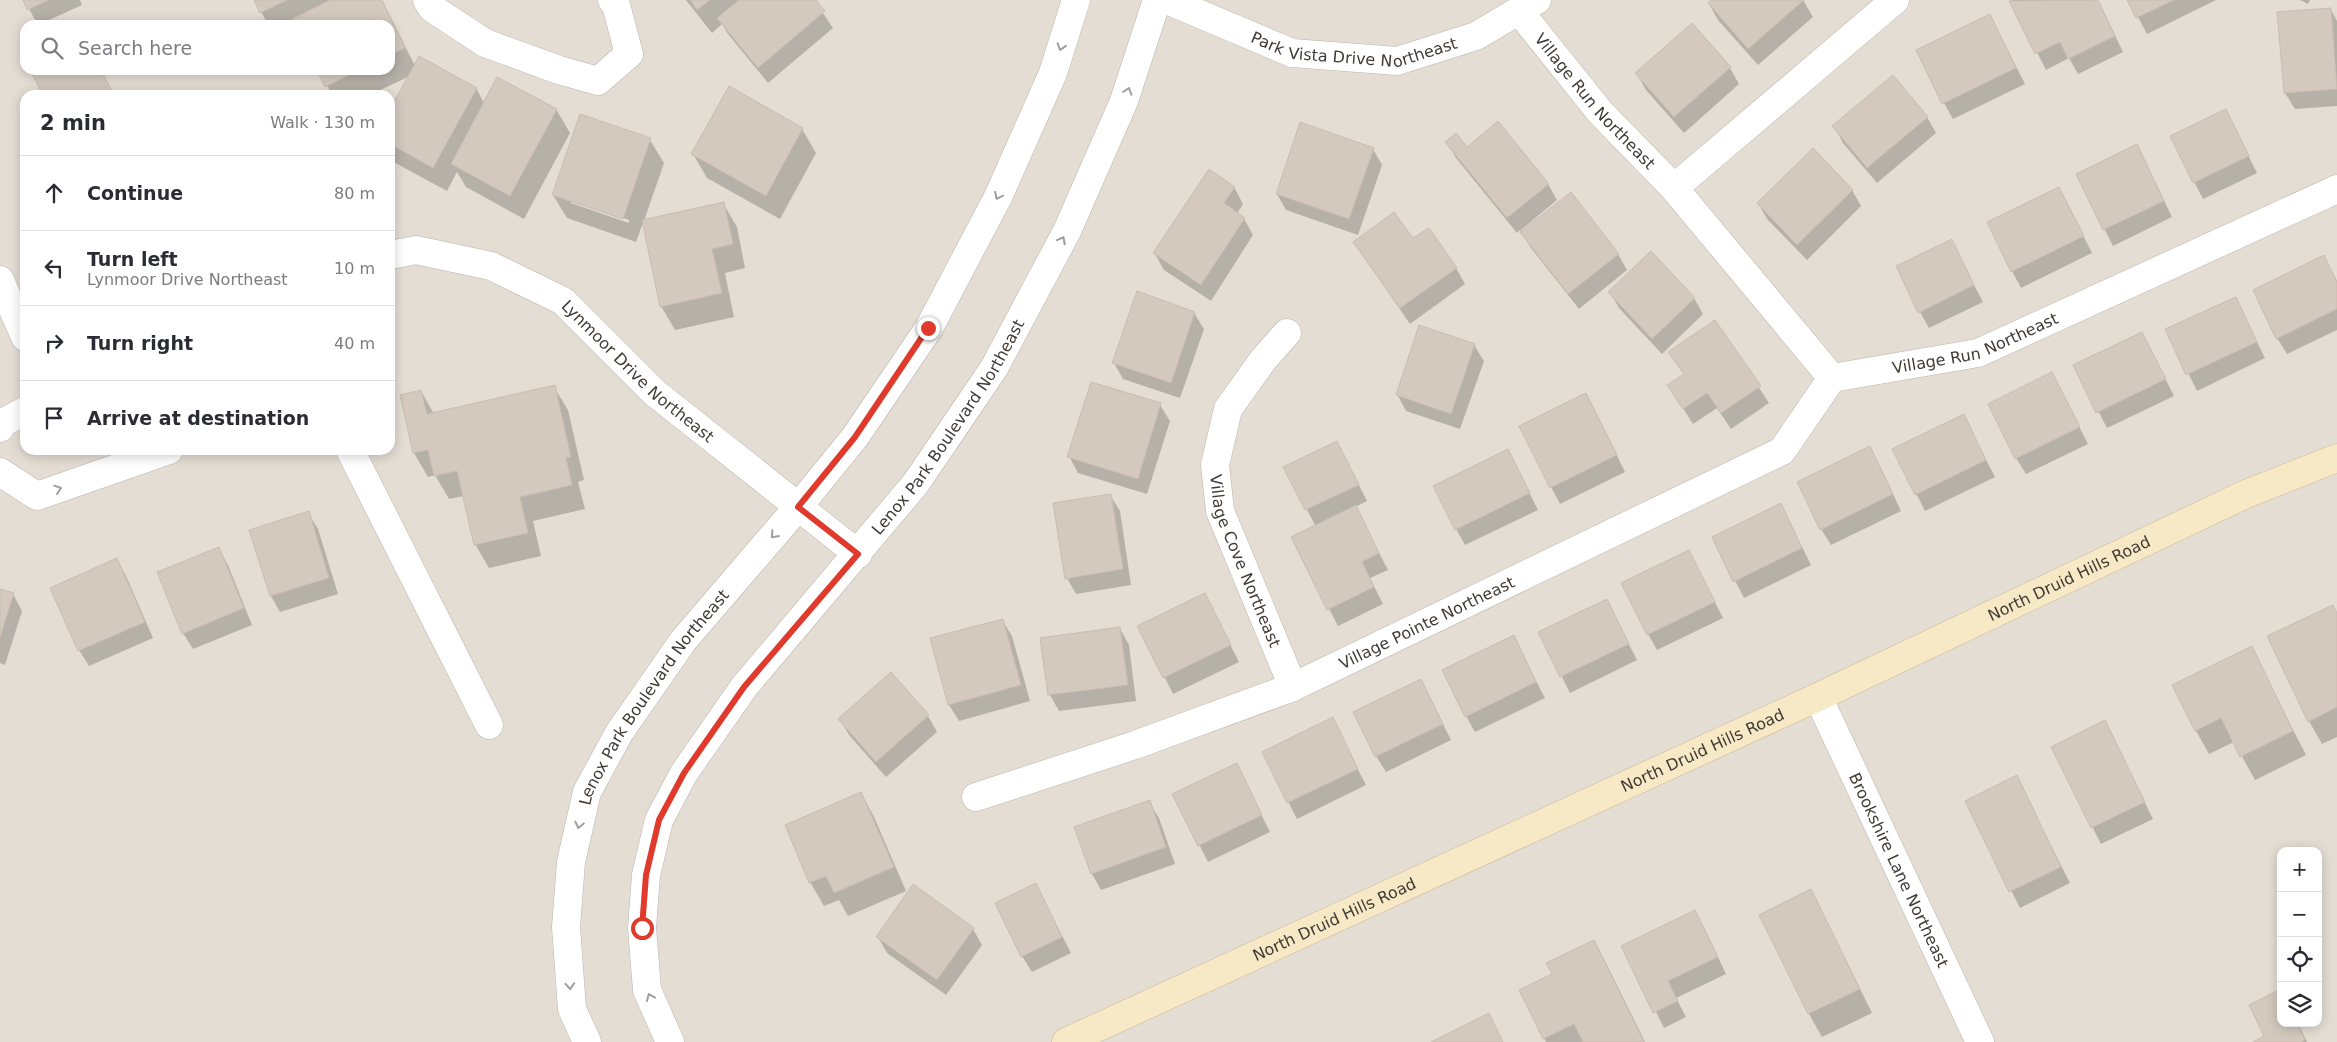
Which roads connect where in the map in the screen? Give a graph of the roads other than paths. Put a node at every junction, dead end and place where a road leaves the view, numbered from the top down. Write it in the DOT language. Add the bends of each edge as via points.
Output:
graph roads {
  1 [pos="427,0"];
  2 [pos="612,0"];
  3 [pos="1076,0"];
  4 [pos="1157,0"];
  5 [pos="1167,0"];
  6 [pos="1895,0"];
  7 [pos="1528,5"];
  8 [pos="1674,188"];
  9 [pos="2337,189"];
  10 [pos="395,254"];
  11 [pos="0,280"];
  12 [pos="20,326"];
  13 [pos="1288,333"];
  14 [pos="1832,378"];
  15 [pos="20,414"];
  16 [pos="0,428"];
  17 [pos="155,455"];
  18 [pos="353,455"];
  19 [pos="2337,458"];
  20 [pos="0,472"];
  21 [pos="798,507"];
  22 [pos="858,554"];
  23 [pos="1293,687"];
  24 [pos="1818,697"];
  25 [pos="489,725"];
  26 [pos="976,797"];
  27 [pos="587,1042"];
  28 [pos="670,1042"];
  29 [pos="1066,1042"];
  30 [pos="1980,1042"];
  1 -- 2 [label="street" via="432,8 485,42 598,81 629,54 616,4"];
  3 -- 21 [label="street, Lenox Park Boulevard Northeast, one-way" via="1053,73 998,196 928,328 855,437"];
  22 -- 4 [label="street, Lenox Park Boulevard Northeast, one-way" via="916,483 994,368 1067,230 1124,101"];
  5 -- 7 [label="street, Park Vista Drive Northeast" via="1292,53 1397,61 1476,36"];
  6 -- 8 [label="street"];
  7 -- 8 [label="street, Village Run Northeast" via="1600,112"];
  8 -- 14 [label="street, Village Run Northeast"];
  9 -- 14 [label="street, Village Run Northeast" via="1978,353"];
  10 -- 21 [label="street, Lynmoor Drive Northeast" via="416,250 491,266 563,301 656,394"];
  11 -- 12 [label="street"];
  13 -- 23 [label="street, Village Cove Northeast" via="1263,360 1228,409 1215,466 1220,511"];
  14 -- 23 [label="street, Village Pointe Northeast" via="1782,451"];
  15 -- 16 [label="street" via="0,424"];
  20 -- 17 [label="street, one-way" via="37,496"];
  18 -- 25 [label="street"];
  19 -- 24 [label="main road, North Druid Hills Road" via="2246,494"];
  21 -- 22 [label="street, Lynmoor Drive Northeast"];
  21 -- 27 [label="street, Lenox Park Boulevard Northeast, one-way" via="683,641 619,733 587,792 571,862 566,927 572,1009"];
  28 -- 22 [label="street, Lenox Park Boulevard Northeast, one-way" via="647,990 642,928 646,875 659,820 684,773 744,687"];
  23 -- 26 [label="street, Village Pointe Northeast" via="1135,745"];
  24 -- 29 [label="main road, North Druid Hills Road"];
  24 -- 30 [label="street, Brookshire Lane Northeast"];
}
